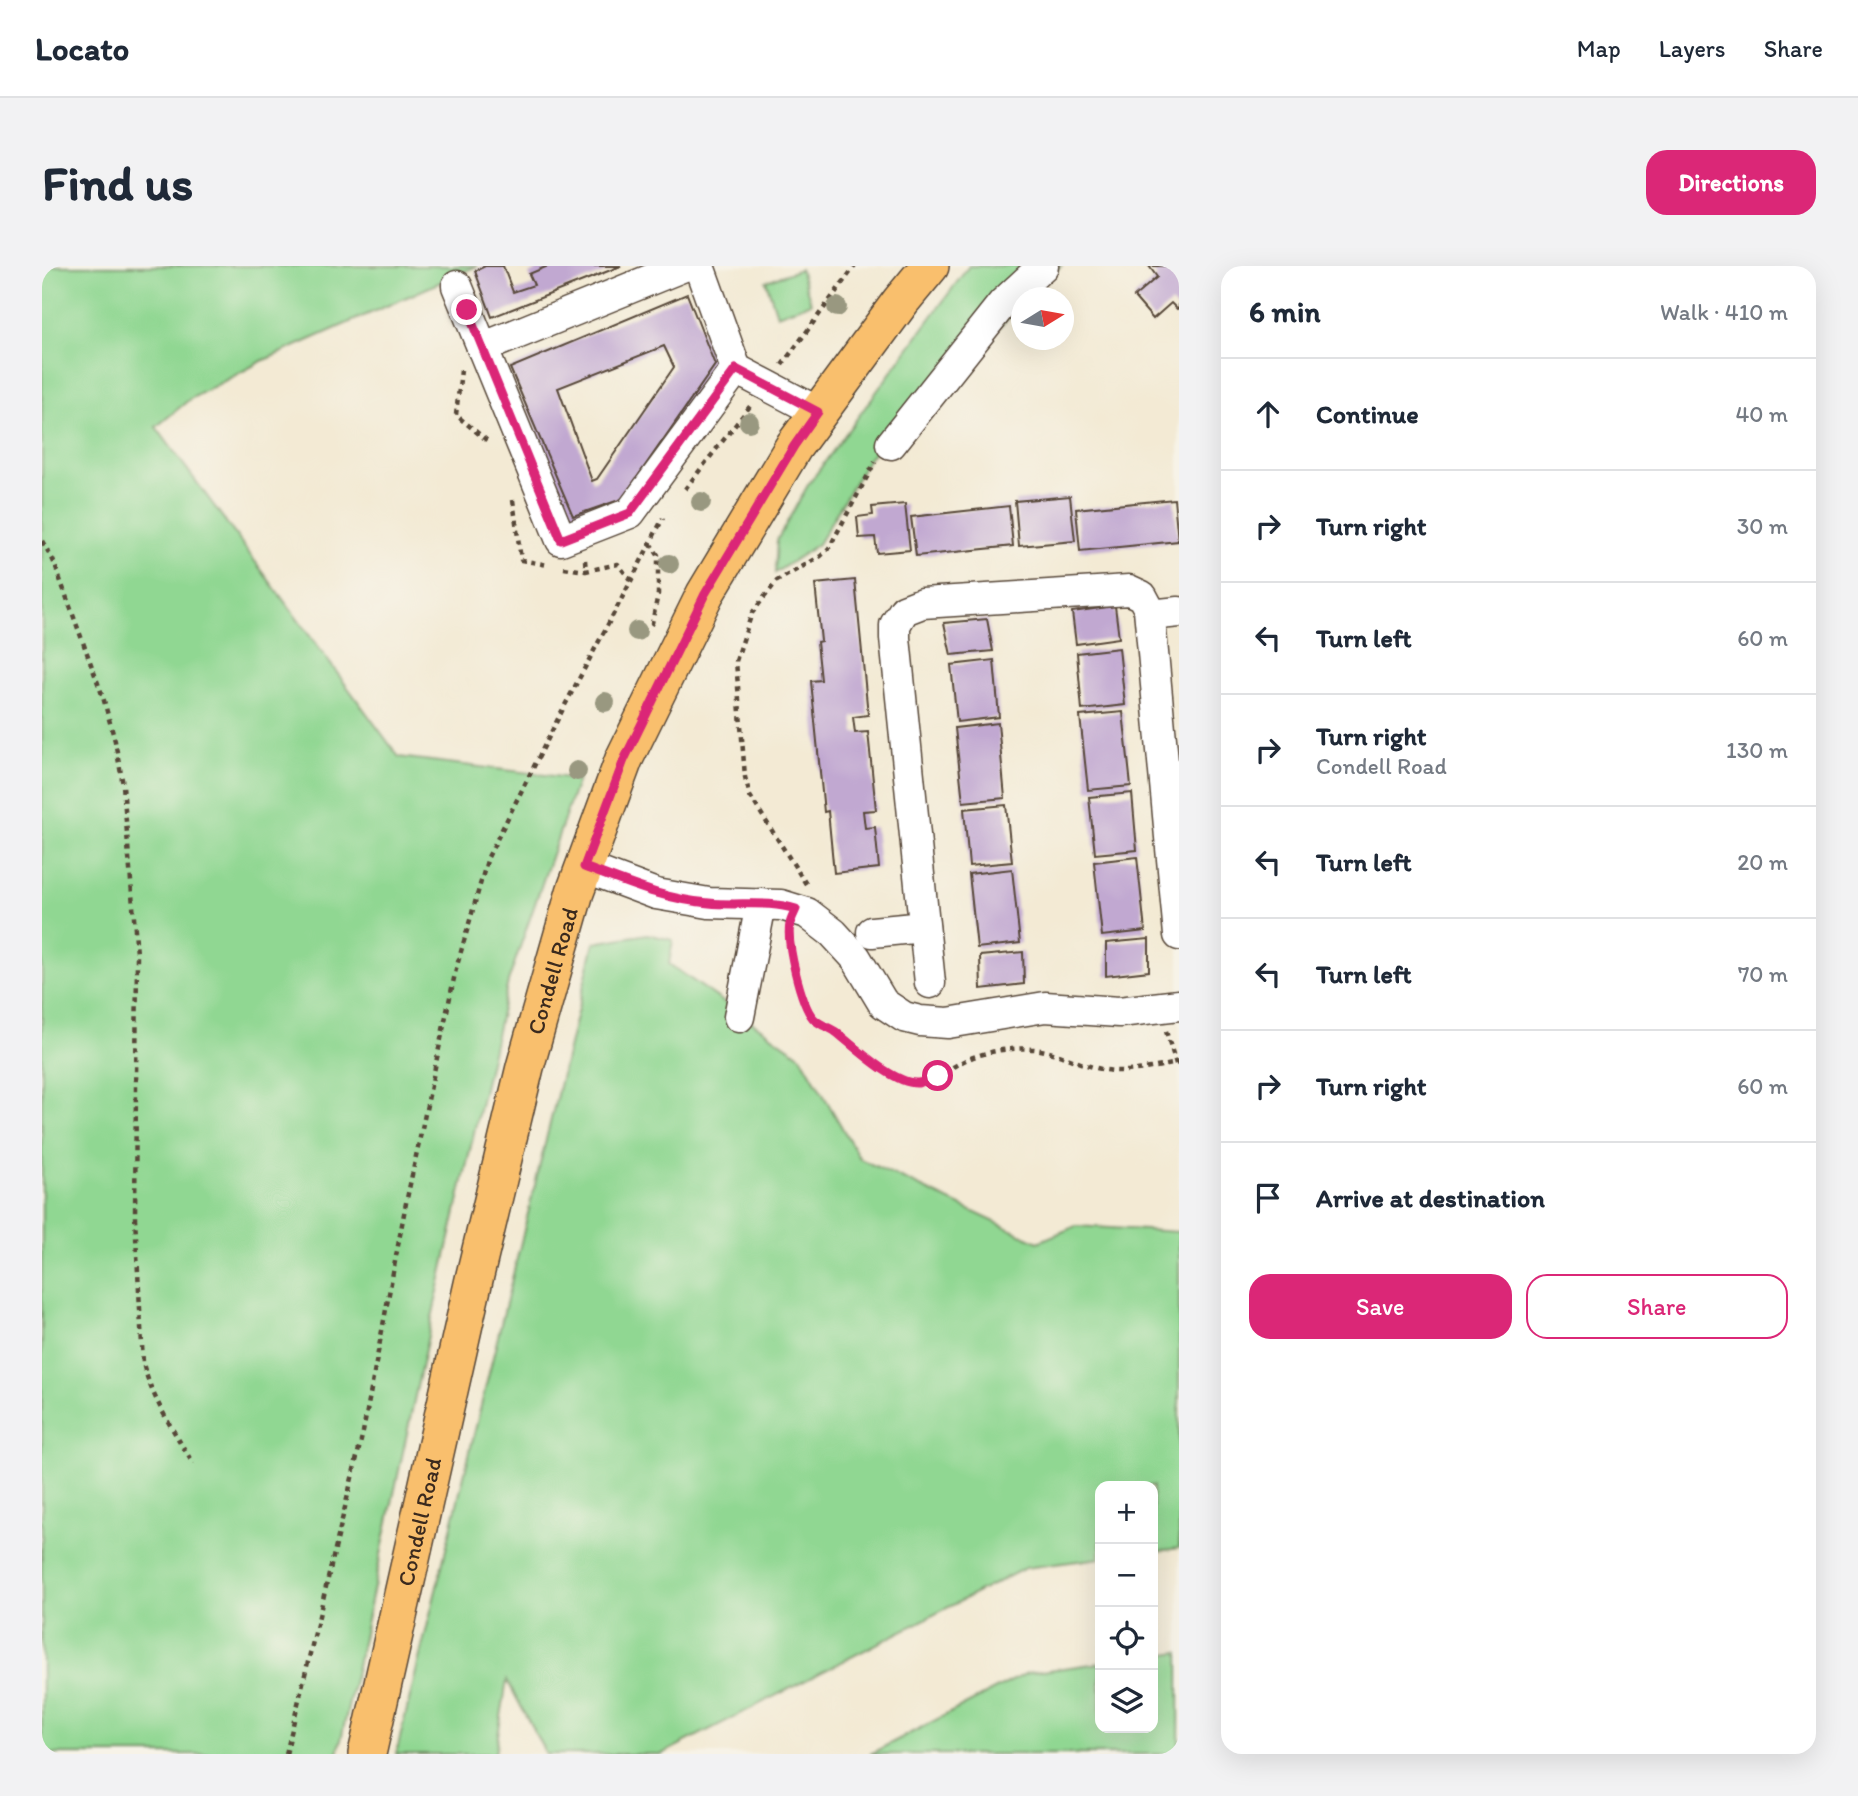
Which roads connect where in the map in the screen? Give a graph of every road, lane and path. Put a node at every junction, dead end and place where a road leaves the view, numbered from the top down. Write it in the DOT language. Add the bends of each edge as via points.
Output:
graph roads {
  1 [pos="684,266"];
  2 [pos="699,266"];
  3 [pos="855,266"];
  4 [pos="930,266"];
  5 [pos="1043,266"];
  6 [pos="457,286"];
  7 [pos="482,348"];
  8 [pos="736,369"];
  9 [pos="767,385"];
  10 [pos="818,412"];
  11 [pos="891,444"];
  12 [pos="682,493"];
  13 [pos="665,515"];
  14 [pos="583,531"];
  15 [pos="42,541"];
  16 [pos="650,543"];
  17 [pos="631,581"];
  18 [pos="1164,614"];
  19 [pos="652,623"];
  20 [pos="1171,749"];
  21 [pos="584,867"];
  22 [pos="761,904"];
  23 [pos="796,909"];
  24 [pos="924,927"];
  25 [pos="872,932"];
  26 [pos="1179,935"];
  27 [pos="930,983"];
  28 [pos="1179,1005"];
  29 [pos="739,1017"];
  30 [pos="1179,1063"];
  31 [pos="193,1464"];
  32 [pos="286,1754"];
  33 [pos="367,1754"];
  1 -- 7 [label="street"];
  2 -- 8 [label="street"];
  3 -- 9 [label="path"];
  4 -- 10 [label="main road, Condell Road"];
  5 -- 11 [label="street" via="1003,303"];
  6 -- 7 [label="street"];
  7 -- 14 [label="street" via="561,540"];
  8 -- 9 [label="street"];
  8 -- 14 [label="street" via="630,513"];
  9 -- 10 [label="street"];
  9 -- 12 [label="path"];
  10 -- 21 [label="main road, Condell Road" via="705,594 624,760"];
  11 -- 23 [label="path" via="881,449 829,548 777,581 752,613 736,661 745,777 750,796 806,883"];
  13 -- 16 [label="path"];
  14 -- 17 [label="path" via="586,572 618,564"];
  15 -- 31 [label="path" via="103,697 123,785 137,954 135,1218 143,1363 155,1398"];
  16 -- 17 [label="path"];
  16 -- 19 [label="path" via="658,555"];
  17 -- 32 [label="path" via="488,857 456,969 363,1432"];
  18 -- 20 [label="street"];
  18 -- 24 [label="street" via="1149,609 1142,596 1129,590 922,603 904,610 895,625 895,638"];
  20 -- 26 [label="street"];
  21 -- 22 [label="street" via="656,894 709,903"];
  21 -- 33 [label="main road, Condell Road" via="525,1068"];
  22 -- 23 [label="street"];
  22 -- 29 [label="street"];
  23 -- 28 [label="street" via="833,933 856,958 883,1003 904,1017 948,1023 1045,1007 1119,1012"];
  23 -- 30 [label="path" via="789,925 791,947 809,1012 897,1077 916,1083 992,1051 1034,1049 1115,1071"];
  24 -- 25 [label="street"];
  24 -- 27 [label="street"];
}
